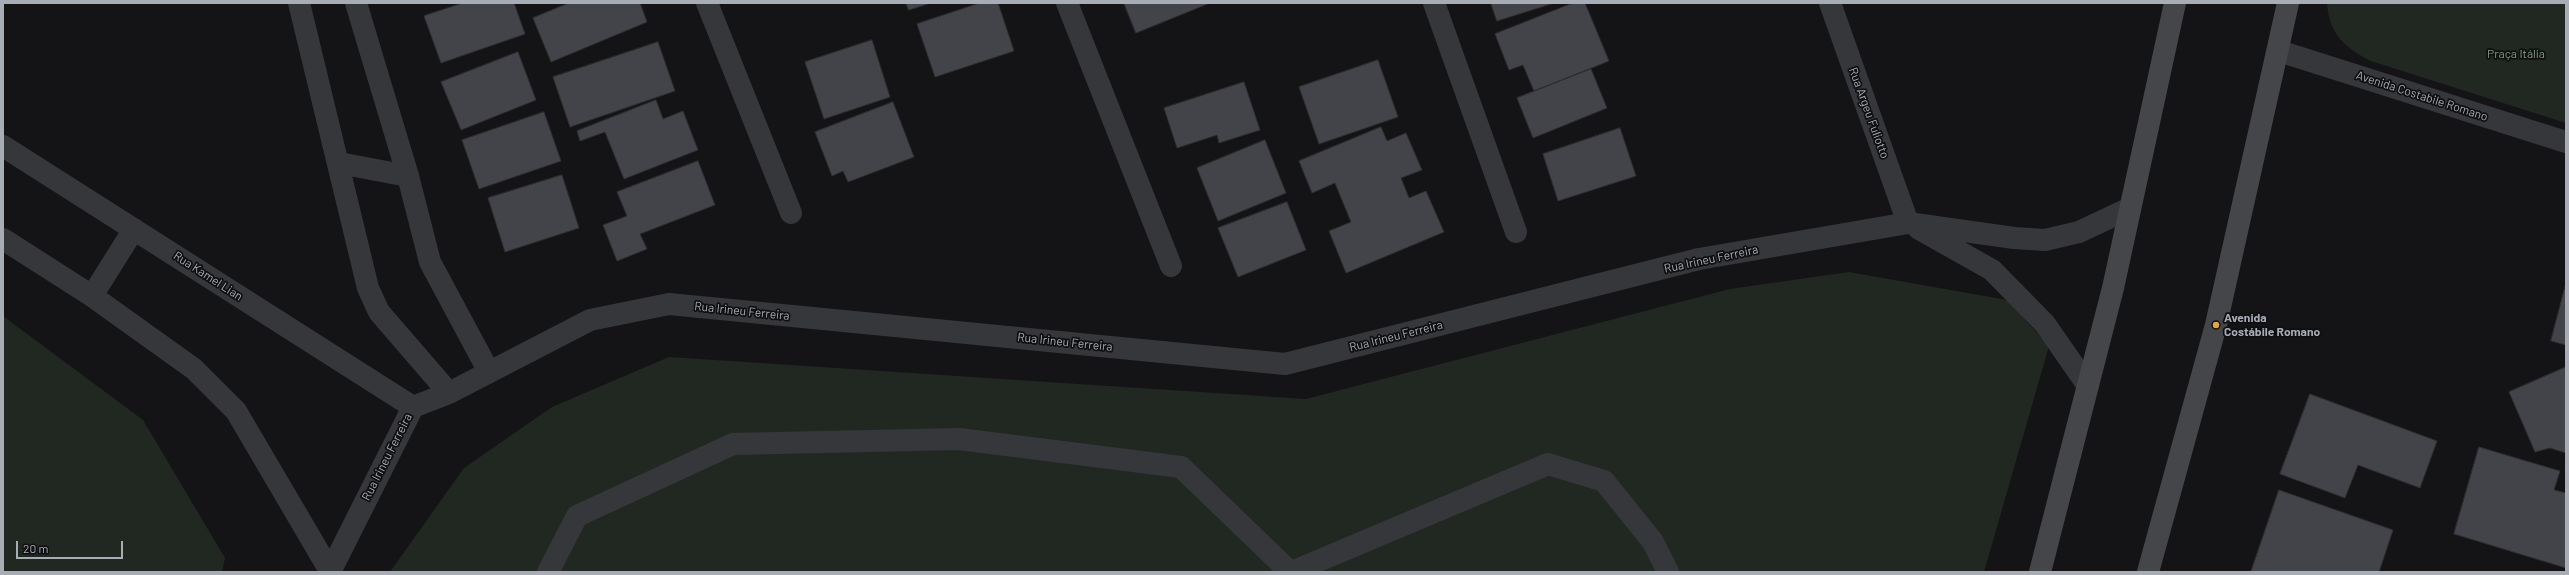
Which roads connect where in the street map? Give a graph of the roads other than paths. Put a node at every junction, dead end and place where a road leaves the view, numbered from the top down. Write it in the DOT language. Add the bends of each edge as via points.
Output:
graph roads {
  1 [pos="299,3"];
  2 [pos="356,3"];
  3 [pos="707,3"];
  4 [pos="1067,3"];
  5 [pos="1434,3"];
  6 [pos="1830,3"];
  7 [pos="2175,3"];
  8 [pos="2288,3"];
  9 [pos="2279,51"];
  10 [pos="2566,142"];
  11 [pos="3,146"];
  12 [pos="338,163"];
  13 [pos="408,176"];
  14 [pos="2130,208"];
  15 [pos="791,214"];
  16 [pos="1908,223"];
  17 [pos="134,229"];
  18 [pos="1516,232"];
  19 [pos="3,239"];
  20 [pos="1171,266"];
  21 [pos="92,296"];
  22 [pos="489,372"];
  23 [pos="2088,386"];
  24 [pos="449,392"];
  25 [pos="413,407"];
  26 [pos="330,571"];
  27 [pos="548,572"];
  28 [pos="1291,572"];
  29 [pos="1668,572"];
  30 [pos="2040,572"];
  31 [pos="2148,572"];
  1 -- 12 [label="street"];
  2 -- 13 [label="street"];
  3 -- 15 [label="street"];
  4 -- 20 [label="street"];
  5 -- 18 [label="street"];
  6 -- 16 [label="street, Rua Argeu Fuliotto"];
  7 -- 14 [label="main road"];
  8 -- 9 [label="main road"];
  9 -- 10 [label="street, Avenida Costabile Romano"];
  9 -- 31 [label="main road" via="2216,325"];
  11 -- 17 [label="street, Rua Kamel Lian"];
  12 -- 13 [label="street"];
  12 -- 24 [label="street" via="368,288 379,312"];
  13 -- 22 [label="street" via="430,262"];
  14 -- 16 [label="street, Rua Irineu Ferreira" via="2079,232 2045,240"];
  14 -- 23 [label="main road"];
  16 -- 22 [label="street, Rua Irineu Ferreira" via="1699,259 1285,364 669,304 590,320"];
  16 -- 23 [label="street" via="1992,270 2045,324"];
  17 -- 21 [label="street"];
  17 -- 25 [label="street, Rua Kamel Lian"];
  19 -- 21 [label="street"];
  21 -- 26 [label="street" via="194,369 236,411"];
  22 -- 24 [label="street, Rua Irineu Ferreira"];
  23 -- 30 [label="main road"];
  24 -- 25 [label="street, Rua Irineu Ferreira"];
  25 -- 26 [label="street, Rua Irineu Ferreira"];
  27 -- 28 [label="street" via="577,516 733,444 959,439 1181,467"];
  28 -- 29 [label="street" via="1548,464 1604,481 1653,542"];
}
